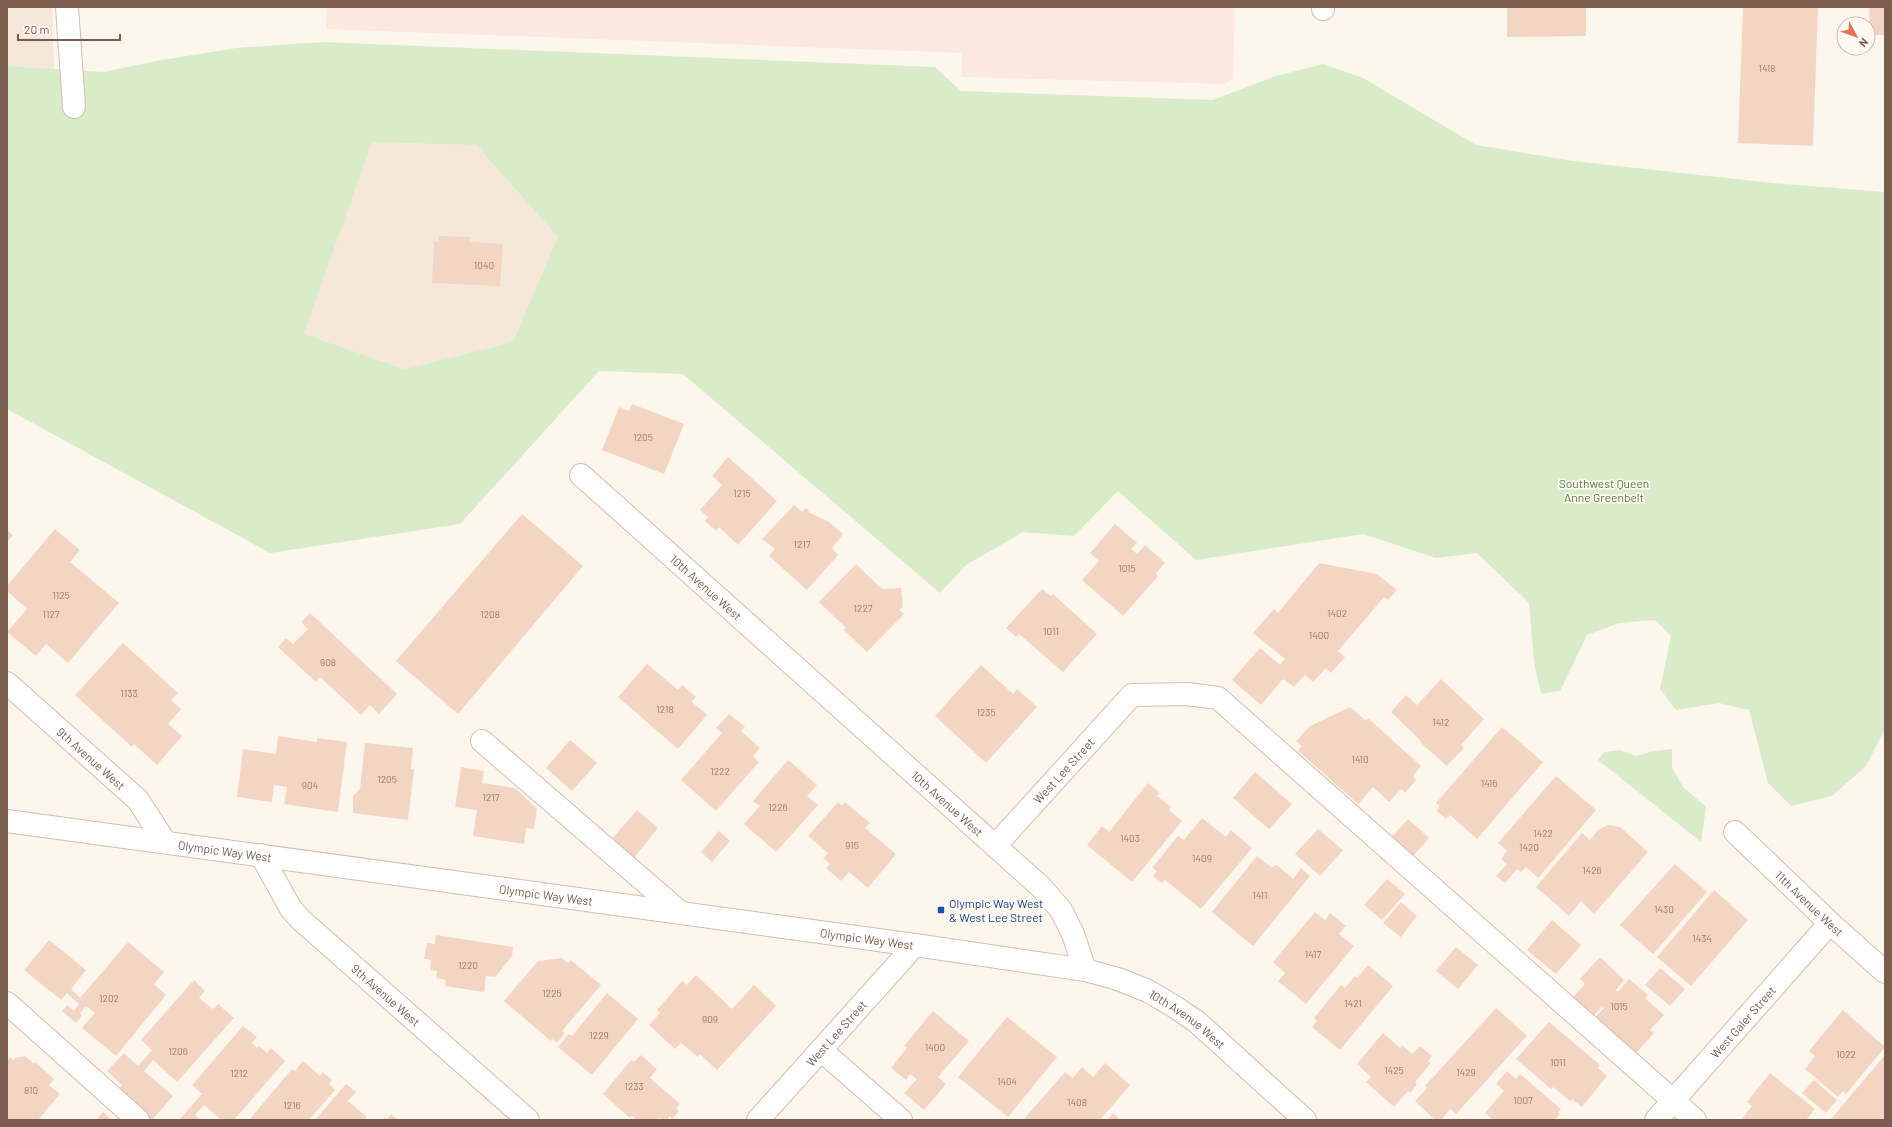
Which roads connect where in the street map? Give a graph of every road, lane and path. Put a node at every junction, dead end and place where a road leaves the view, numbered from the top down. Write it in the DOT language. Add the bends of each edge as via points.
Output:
graph roads {
  1 [pos="67,7"];
  2 [pos="74,107"];
  3 [pos="581,475"];
  4 [pos="7,683"];
  5 [pos="482,741"];
  6 [pos="7,821"];
  7 [pos="1735,832"];
  8 [pos="165,842"];
  9 [pos="995,846"];
  10 [pos="261,856"];
  11 [pos="682,913"];
  12 [pos="1830,923"];
  13 [pos="915,945"];
  14 [pos="1084,970"];
  15 [pos="1885,972"];
  16 [pos="7,1003"];
  17 [pos="821,1050"];
  18 [pos="1674,1100"];
  19 [pos="138,1120"];
  20 [pos="528,1120"];
  21 [pos="758,1120"];
  22 [pos="901,1120"];
  23 [pos="1305,1120"];
  24 [pos="1656,1120"];
  25 [pos="1695,1120"];
  1 -- 2 [label="street"];
  3 -- 9 [label="street, 10th Avenue West"];
  4 -- 8 [label="street, 9th Avenue West" via="138,800"];
  5 -- 11 [label="street"];
  6 -- 8 [label="street, Olympic Way West"];
  7 -- 12 [label="street, 11th Avenue West"];
  8 -- 10 [label="street, Olympic Way West"];
  9 -- 14 [label="street, 10th Avenue West" via="1041,887 1061,910 1073,934"];
  9 -- 18 [label="street, West Lee Street" via="1132,695 1187,694 1218,698"];
  10 -- 11 [label="street, Olympic Way West"];
  10 -- 20 [label="street, 9th Avenue West" via="291,909 301,920"];
  11 -- 13 [label="street, Olympic Way West"];
  12 -- 15 [label="street, 11th Avenue West"];
  12 -- 18 [label="street, West Galer Street"];
  13 -- 14 [label="street, Olympic Way West"];
  13 -- 17 [label="street, West Lee Street"];
  14 -- 23 [label="street, 10th Avenue West" via="1124,981 1175,1007 1197,1022"];
  16 -- 19 [label="street"];
  17 -- 21 [label="street, West Lee Street"];
  17 -- 22 [label="street"];
  18 -- 24 [label="street, West Galer Street"];
  18 -- 25 [label="street"];
}
